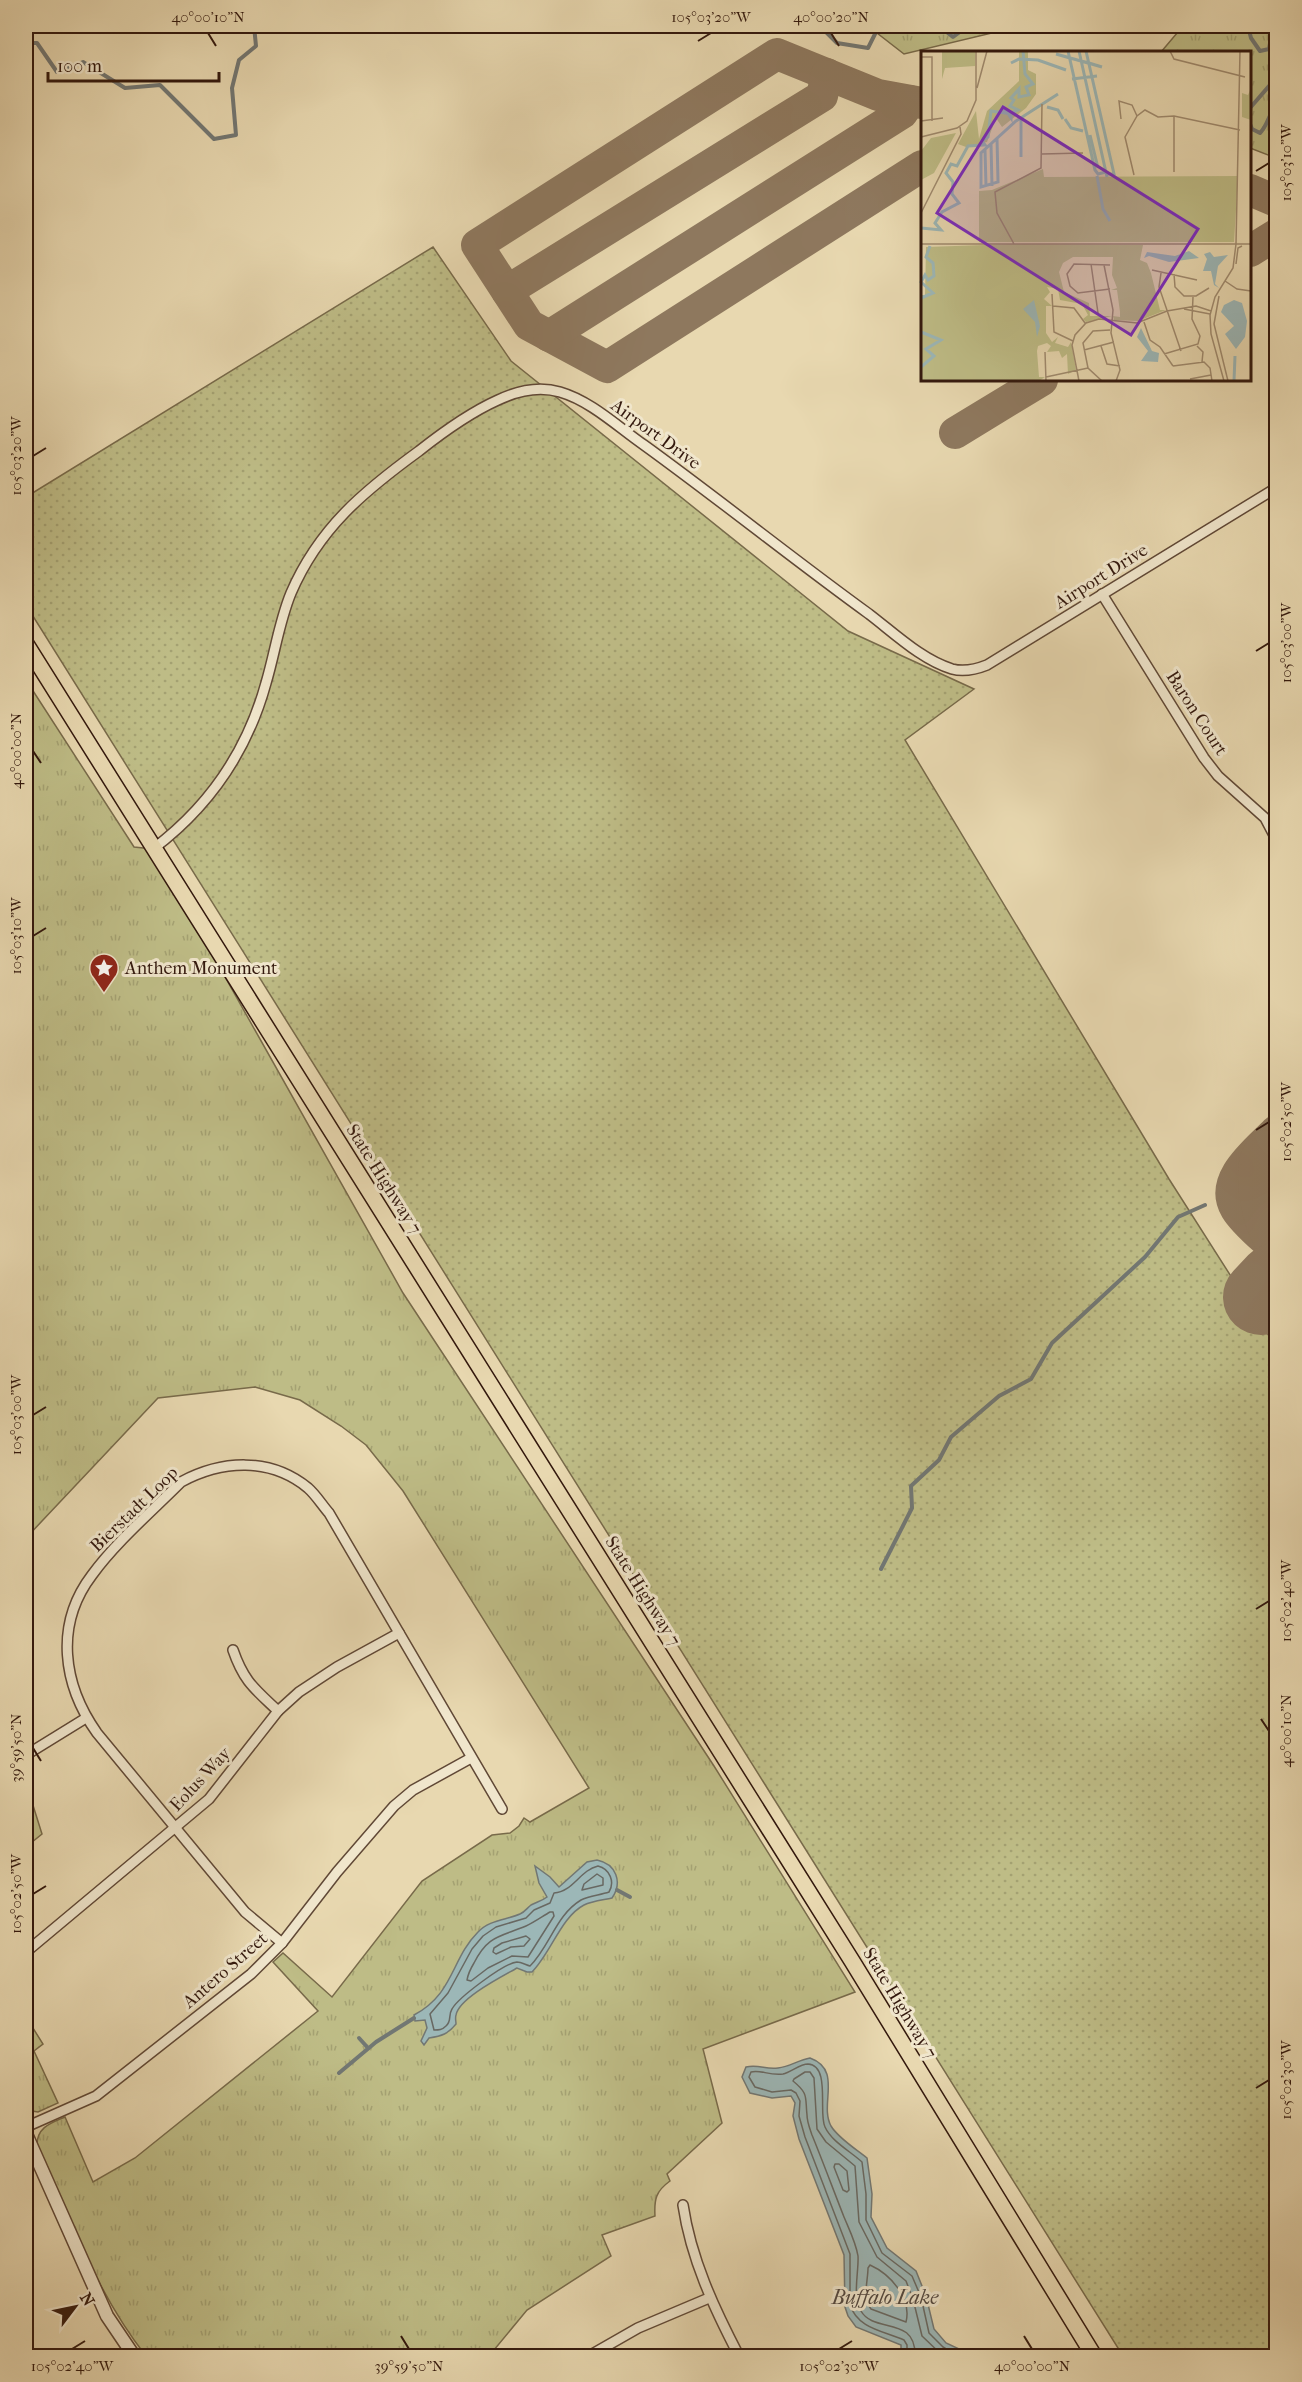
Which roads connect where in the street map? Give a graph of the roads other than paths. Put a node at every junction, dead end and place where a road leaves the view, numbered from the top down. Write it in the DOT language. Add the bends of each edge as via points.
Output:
graph roads {
  1 [pos="1276,488"];
  2 [pos="1102,594"];
  3 [pos="28,648"];
  4 [pos="1276,839"];
  5 [pos="153,849"];
  6 [pos="399,1633"];
  7 [pos="233,1650"];
  8 [pos="278,1712"];
  9 [pos="86,1718"];
  10 [pos="26,1755"];
  11 [pos="471,1758"];
  12 [pos="502,1809"];
  13 [pos="176,1829"];
  14 [pos="282,1943"];
  15 [pos="26,1952"];
  16 [pos="26,2127"];
  17 [pos="26,2134"];
  18 [pos="683,2205"];
  19 [pos="709,2298"];
  20 [pos="134,2356"];
  21 [pos="589,2356"];
  22 [pos="739,2356"];
  23 [pos="1094,2356"];
  1 -- 2 [label="street, Airport Drive"];
  2 -- 4 [label="street, Baron Court" via="1204,758 1264,818"];
  2 -- 5 [label="street, Airport Drive" via="987,665 953,669 919,651 587,405 544,389 511,394 471,414 430,442 362,494 330,527 292,591 260,706 241,749 197,812"];
  3 -- 5 [label="main road, State Highway 7"];
  5 -- 23 [label="main road, State Highway 7" via="846,1951"];
  6 -- 8 [label="street, Eolus Way" via="320,1678"];
  6 -- 9 [label="street, Bierstadt Loop" via="329,1513 309,1489 285,1474 247,1463 200,1472 181,1482 104,1560 90,1576 73,1611 67,1652 70,1681"];
  6 -- 11 [label="street, Bierstadt Loop"];
  7 -- 8 [label="street" via="247,1681"];
  8 -- 13 [label="street, Eolus Way" via="209,1799"];
  9 -- 10 [label="street"];
  9 -- 13 [label="street, Bierstadt Loop"];
  11 -- 12 [label="street, Bierstadt Loop"];
  11 -- 14 [label="street, Antero Street" via="413,1790 394,1806"];
  13 -- 14 [label="street, Bierstadt Loop" via="245,1912"];
  13 -- 15 [label="street, Eolus Way"];
  14 -- 16 [label="street, Antero Street" via="251,1974 116,2082 96,2096"];
  17 -- 20 [label="street" via="107,2316"];
  18 -- 19 [label="street" via="687,2234"];
  19 -- 21 [label="street" via="638,2328"];
  19 -- 22 [label="street"];
}
